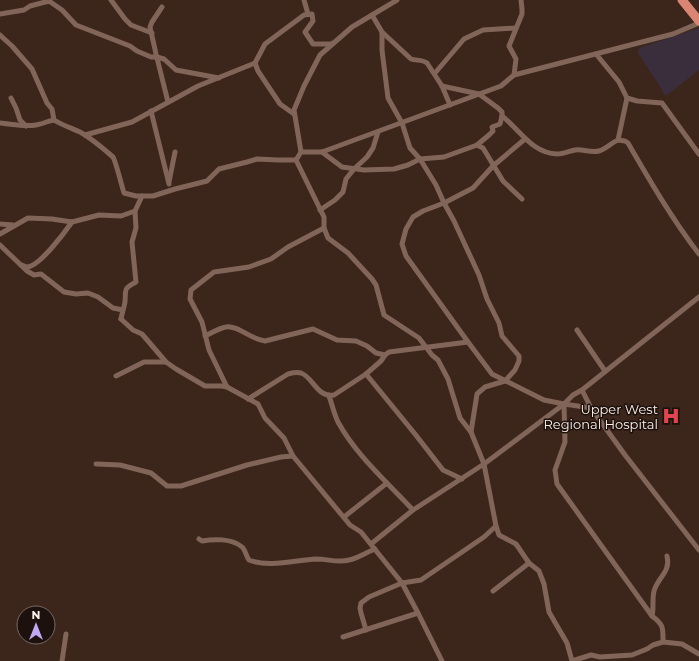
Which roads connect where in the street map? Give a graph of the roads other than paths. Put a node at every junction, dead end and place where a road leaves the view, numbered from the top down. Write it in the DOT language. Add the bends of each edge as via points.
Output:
graph roads {
  1 [pos="111,0"];
  2 [pos="304,0"];
  3 [pos="397,0"];
  4 [pos="521,0"];
  5 [pos="682,0"];
  6 [pos="162,7"];
  7 [pos="0,14"];
  8 [pos="308,14"];
  9 [pos="372,15"];
  10 [pos="699,22"];
  11 [pos="516,28"];
  12 [pos="382,32"];
  13 [pos="152,33"];
  14 [pos="0,35"];
  15 [pos="334,42"];
  16 [pos="596,54"];
  17 [pos="156,57"];
  18 [pos="255,63"];
  19 [pos="435,73"];
  20 [pos="514,75"];
  21 [pos="219,78"];
  22 [pos="442,86"];
  23 [pos="479,94"];
  24 [pos="11,98"];
  25 [pos="627,98"];
  26 [pos="168,102"];
  27 [pos="450,105"];
  28 [pos="151,111"];
  29 [pos="294,114"];
  30 [pos="502,116"];
  31 [pos="54,120"];
  32 [pos="0,123"];
  33 [pos="402,123"];
  34 [pos="26,126"];
  35 [pos="378,132"];
  36 [pos="85,136"];
  37 [pos="525,139"];
  38 [pos="618,140"];
  39 [pos="477,145"];
  40 [pos="175,152"];
  41 [pos="300,152"];
  42 [pos="322,152"];
  43 [pos="699,154"];
  44 [pos="420,159"];
  45 [pos="296,160"];
  46 [pos="493,166"];
  47 [pos="354,169"];
  48 [pos="169,184"];
  49 [pos="169,191"];
  50 [pos="142,196"];
  51 [pos="522,199"];
  52 [pos="444,203"];
  53 [pos="320,210"];
  54 [pos="135,211"];
  55 [pos="72,222"];
  56 [pos="0,224"];
  57 [pos="13,226"];
  58 [pos="324,228"];
  59 [pos="0,234"];
  60 [pos="0,245"];
  61 [pos="699,254"];
  62 [pos="19,264"];
  63 [pos="699,297"];
  64 [pos="121,318"];
  65 [pos="577,330"];
  66 [pos="205,336"];
  67 [pos="468,342"];
  68 [pos="427,348"];
  69 [pos="385,355"];
  70 [pos="166,362"];
  71 [pos="605,371"];
  72 [pos="366,374"];
  73 [pos="116,376"];
  74 [pos="505,381"];
  75 [pos="227,387"];
  76 [pos="582,390"];
  77 [pos="329,396"];
  78 [pos="248,399"];
  79 [pos="564,404"];
  80 [pos="591,408"];
  81 [pos="471,432"];
  82 [pos="293,456"];
  83 [pos="96,464"];
  84 [pos="484,464"];
  85 [pos="462,479"];
  86 [pos="387,483"];
  87 [pos="413,510"];
  88 [pos="344,517"];
  89 [pos="496,526"];
  90 [pos="199,539"];
  91 [pos="371,544"];
  92 [pos="375,549"];
  93 [pos="699,550"];
  94 [pos="667,556"];
  95 [pos="529,563"];
  96 [pos="402,583"];
  97 [pos="493,591"];
  98 [pos="418,613"];
  99 [pos="652,616"];
  100 [pos="366,630"];
  101 [pos="66,634"];
  102 [pos="343,637"];
  103 [pos="663,642"];
  104 [pos="699,654"];
  105 [pos="62,661"];
  106 [pos="442,661"];
  107 [pos="571,661"];
  1 -- 13 [label="street" via="131,25"];
  2 -- 8 [label="street"];
  3 -- 9 [label="street"];
  4 -- 11 [label="street" via="522,14"];
  5 -- 10 [label="highway"];
  6 -- 13 [label="street" via="151,25"];
  7 -- 17 [label="street" via="24,10 49,1 76,25"];
  8 -- 15 [label="street" via="312,14 313,21 305,32 313,44"];
  8 -- 18 [label="street" via="266,44"];
  9 -- 12 [label="street"];
  9 -- 15 [label="street"];
  10 -- 16 [label="street" via="673,34"];
  11 -- 19 [label="street" via="482,30 464,39"];
  11 -- 20 [label="street" via="509,46 516,59"];
  12 -- 19 [label="street" via="411,59 427,62"];
  12 -- 33 [label="street" via="388,98"];
  13 -- 17 [label="street"];
  14 -- 31 [label="street" via="32,69 52,109"];
  15 -- 29 [label="street" via="320,55 304,86"];
  16 -- 20 [label="street"];
  16 -- 25 [label="street" via="620,82"];
  17 -- 21 [label="street" via="164,59 176,70"];
  17 -- 26 [label="street"];
  18 -- 21 [label="street"];
  18 -- 29 [label="street" via="280,104"];
  19 -- 22 [label="street"];
  20 -- 23 [label="street" via="502,85"];
  21 -- 26 [label="street"];
  22 -- 23 [label="street"];
  22 -- 27 [label="street"];
  23 -- 27 [label="street"];
  23 -- 30 [label="street" via="498,108"];
  24 -- 34 [label="street" via="20,120"];
  25 -- 38 [label="street"];
  25 -- 43 [label="street" via="662,103"];
  26 -- 28 [label="street"];
  27 -- 33 [label="street"];
  28 -- 36 [label="street" via="132,122"];
  28 -- 48 [label="street"];
  29 -- 41 [label="street"];
  30 -- 37 [label="street"];
  30 -- 39 [label="street" via="500,124 492,128 493,132"];
  31 -- 34 [label="street"];
  31 -- 36 [label="street"];
  32 -- 34 [label="street"];
  33 -- 35 [label="street"];
  33 -- 44 [label="street" via="410,148"];
  35 -- 42 [label="street"];
  35 -- 47 [label="street" via="373,148"];
  36 -- 50 [label="street" via="115,161 124,194"];
  37 -- 38 [label="street" via="542,151 557,154 576,150 599,151"];
  37 -- 46 [label="street"];
  38 -- 61 [label="street" via="628,143 665,206"];
  39 -- 44 [label="street" via="444,157"];
  39 -- 46 [label="street" via="483,148"];
  40 -- 48 [label="street"];
  41 -- 42 [label="street"];
  41 -- 45 [label="street"];
  42 -- 47 [label="street" via="340,167"];
  44 -- 47 [label="street" via="394,170"];
  44 -- 52 [label="street"];
  45 -- 49 [label="street" via="257,158 219,170 207,181"];
  45 -- 53 [label="street"];
  46 -- 51 [label="street" via="507,185"];
  46 -- 52 [label="street" via="473,188"];
  47 -- 53 [label="street" via="346,179 343,192"];
  48 -- 49 [label="street"];
  49 -- 50 [label="street" via="153,196"];
  50 -- 54 [label="street"];
  52 -- 67 [label="street" via="413,217 402,244 406,256"];
  52 -- 74 [label="street" via="479,275 502,336 519,356 515,370"];
  53 -- 58 [label="street" via="324,218"];
  54 -- 55 [label="street" via="121,216 99,214"];
  54 -- 64 [label="street" via="136,228 132,242 136,282 126,288"];
  55 -- 57 [label="street" via="28,218"];
  55 -- 62 [label="street" via="38,263 28,267"];
  56 -- 57 [label="street"];
  57 -- 59 [label="street"];
  58 -- 66 [label="street" via="271,259 249,267 214,272 191,290 190,299 202,322"];
  58 -- 68 [label="street" via="328,238 348,253 372,279 384,315 419,338"];
  60 -- 62 [label="street"];
  62 -- 64 [label="street" via="34,275 41,274 64,292 88,293 113,308 123,310"];
  63 -- 71 [label="street"];
  64 -- 70 [label="street" via="133,330 142,334"];
  65 -- 71 [label="street"];
  66 -- 69 [label="street" via="225,327 232,327 257,340 265,341 313,329 337,340 356,340 376,353"];
  66 -- 75 [label="street"];
  67 -- 68 [label="street"];
  67 -- 74 [label="street" via="492,374"];
  68 -- 69 [label="street" via="389,352"];
  68 -- 81 [label="street" via="438,360 448,379 460,418"];
  69 -- 72 [label="street"];
  70 -- 73 [label="street" via="144,362"];
  70 -- 75 [label="street" via="205,386"];
  71 -- 76 [label="street"];
  72 -- 77 [label="street"];
  72 -- 85 [label="street" via="443,470"];
  74 -- 79 [label="street" via="544,400"];
  74 -- 81 [label="street" via="485,387 477,394"];
  75 -- 78 [label="street"];
  76 -- 79 [label="street"];
  76 -- 80 [label="street"];
  77 -- 78 [label="street" via="302,373 294,373 288,374"];
  77 -- 86 [label="street" via="337,421"];
  78 -- 82 [label="street" via="258,404 265,418 284,438"];
  79 -- 80 [label="street"];
  79 -- 84 [label="street"];
  79 -- 99 [label="street" via="565,442 555,470 557,484"];
  80 -- 93 [label="street"];
  81 -- 84 [label="street"];
  82 -- 83 [label="street" via="246,465 181,486 167,486 151,473 120,465"];
  82 -- 88 [label="street"];
  84 -- 85 [label="street"];
  84 -- 89 [label="street"];
  85 -- 87 [label="street"];
  86 -- 87 [label="street"];
  86 -- 88 [label="street"];
  87 -- 91 [label="street"];
  88 -- 91 [label="street"];
  89 -- 95 [label="street" via="499,535 516,544"];
  89 -- 96 [label="street" via="421,580"];
  90 -- 92 [label="street" via="224,540 238,544 249,560 254,562 286,563 314,559 338,562 351,560"];
  91 -- 92 [label="street"];
  92 -- 96 [label="street"];
  94 -- 99 [label="street" via="667,569 654,589"];
  95 -- 97 [label="street"];
  95 -- 107 [label="street" via="539,571 550,612 567,643"];
  96 -- 98 [label="street"];
  96 -- 100 [label="street" via="361,603"];
  98 -- 100 [label="street"];
  98 -- 106 [label="street"];
  99 -- 103 [label="street" via="661,623"];
  100 -- 102 [label="street"];
  101 -- 105 [label="street"];
  103 -- 104 [label="street" via="682,644"];
  103 -- 107 [label="street" via="632,655 591,655"];
}
